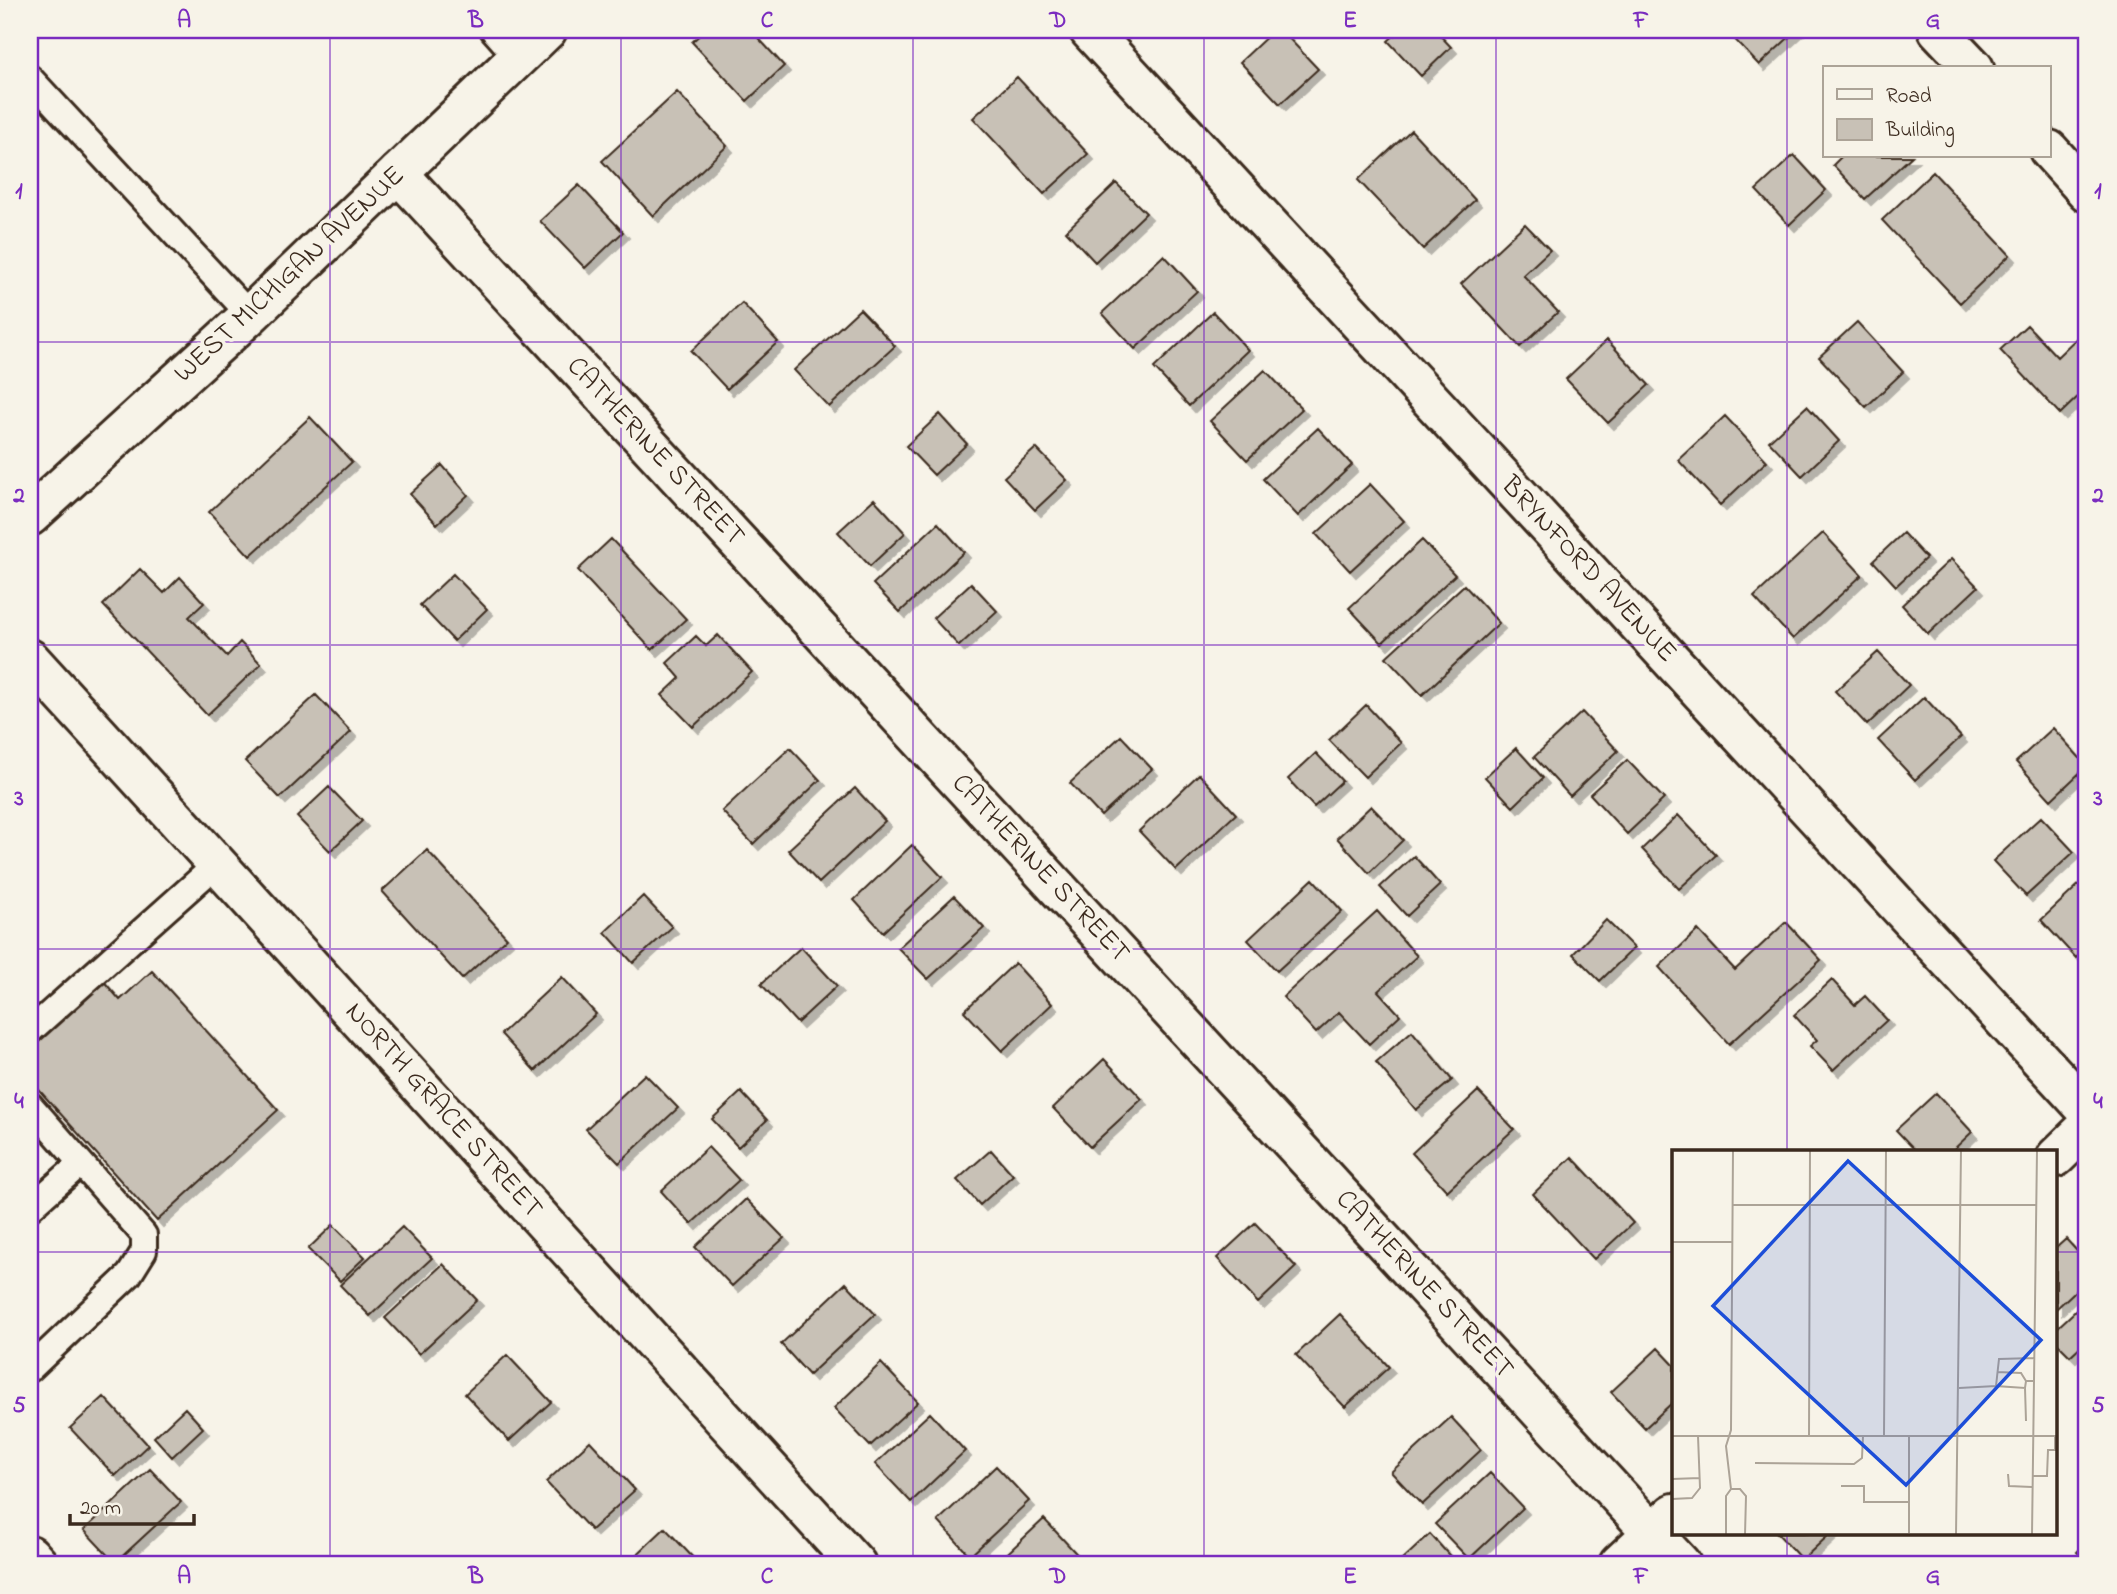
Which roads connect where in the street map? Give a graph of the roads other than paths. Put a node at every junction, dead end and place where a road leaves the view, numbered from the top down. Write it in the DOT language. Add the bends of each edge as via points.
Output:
graph roads {
  1 [pos="493,30"];
  2 [pos="547,30"];
  3 [pos="1089,30"];
  4 [pos="1938,30"];
  5 [pos="518,58"];
  6 [pos="1972,66"];
  7 [pos="30,78"];
  8 [pos="2050,151"];
  9 [pos="398,173"];
  10 [pos="2087,192"];
  11 [pos="250,314"];
  12 [pos="30,516"];
  13 [pos="30,659"];
  14 [pos="217,864"];
  15 [pos="30,1031"];
  16 [pos="30,1105"];
  17 [pos="2087,1110"];
  18 [pos="2087,1127"];
  19 [pos="2058,1155"];
  20 [pos="81,1163"];
  21 [pos="30,1208"];
  22 [pos="30,1369"];
  23 [pos="1664,1523"];
  24 [pos="30,1555"];
  25 [pos="38,1564"];
  26 [pos="856,1564"];
  27 [pos="1619,1564"];
  28 [pos="1681,1564"];
  1 -- 5 [label="lane"];
  2 -- 5 [label="street, WEST MICHIGAN AVENUE"];
  3 -- 17 [label="street, BRYNFORD AVENUE"];
  4 -- 6 [label="street"];
  5 -- 9 [label="street, WEST MICHIGAN AVENUE"];
  7 -- 11 [label="lane"];
  8 -- 10 [label="street"];
  9 -- 11 [label="street, WEST MICHIGAN AVENUE"];
  9 -- 23 [label="street, CATHERINE STREET"];
  11 -- 12 [label="street, WEST MICHIGAN AVENUE"];
  13 -- 14 [label="street, NORTH GRACE STREET"];
  14 -- 15 [label="lane"];
  14 -- 26 [label="street, NORTH GRACE STREET"];
  16 -- 20 [label="lane"];
  18 -- 19 [label="street"];
  20 -- 21 [label="lane"];
  20 -- 22 [label="lane" via="144,1235 144,1251 129,1275"];
  23 -- 27 [label="street"];
  23 -- 28 [label="street, CATHERINE STREET"];
  24 -- 25 [label="street"];
}
